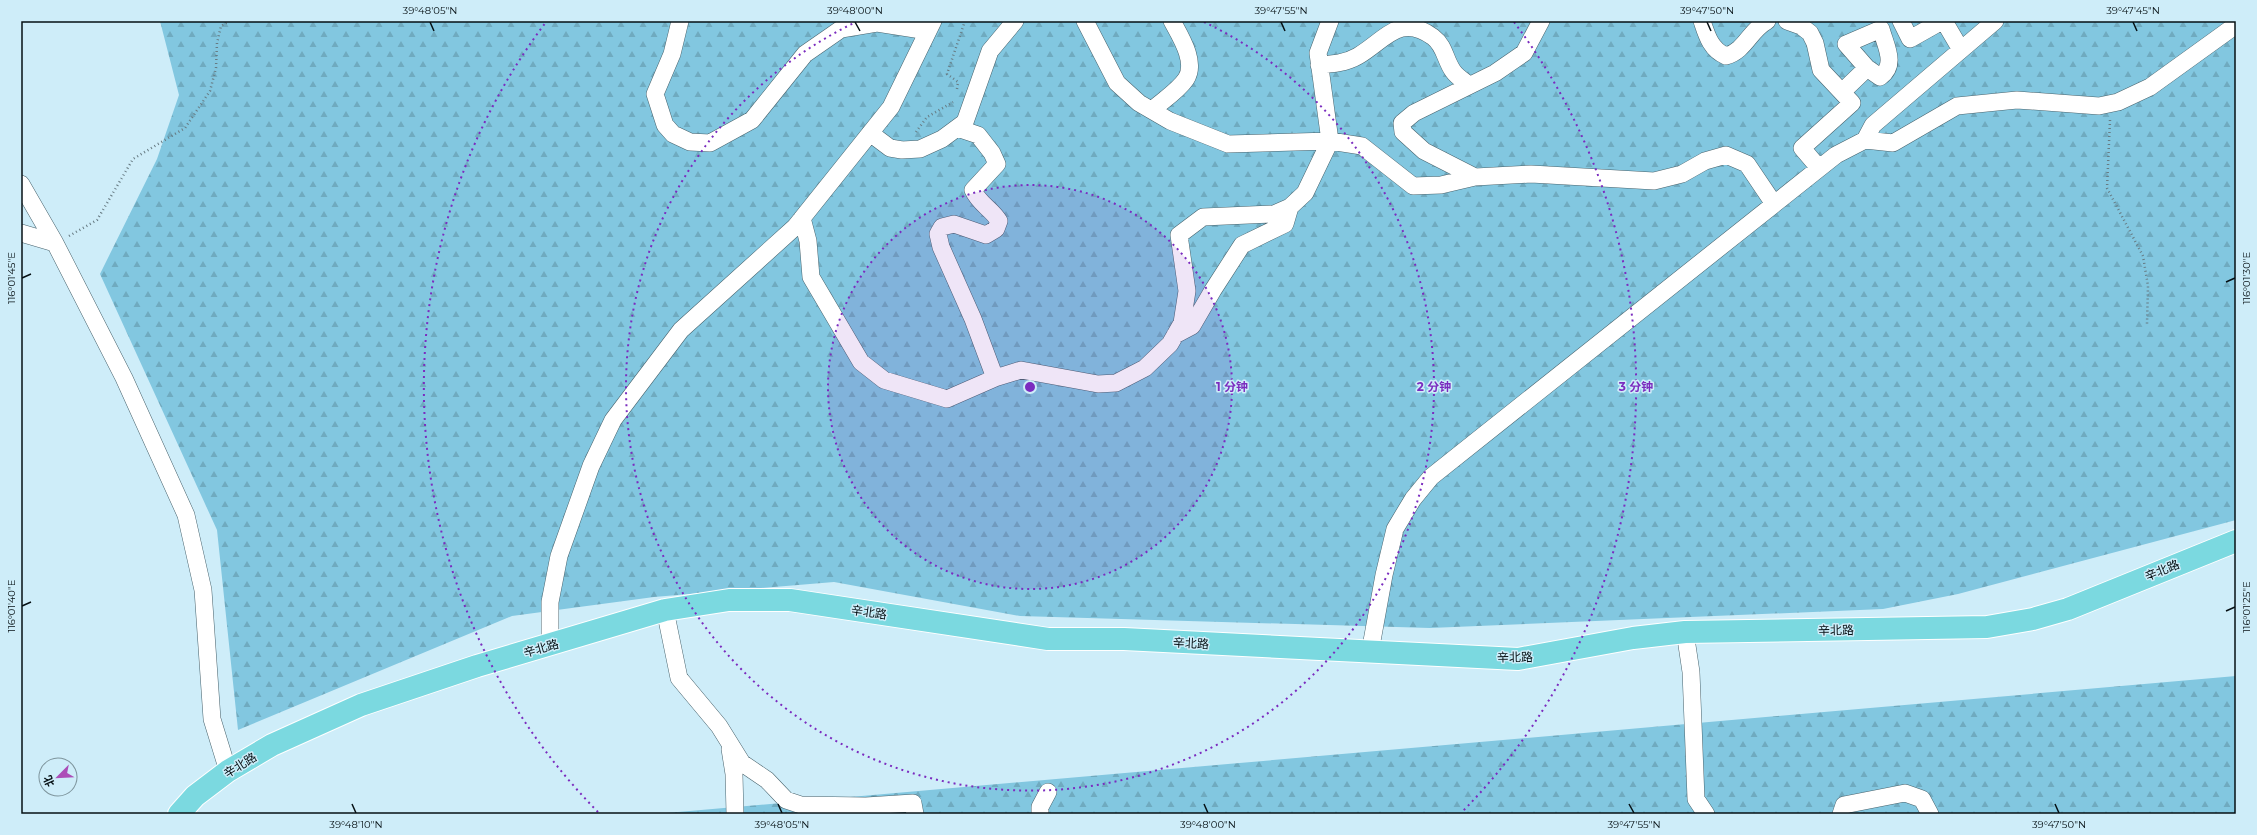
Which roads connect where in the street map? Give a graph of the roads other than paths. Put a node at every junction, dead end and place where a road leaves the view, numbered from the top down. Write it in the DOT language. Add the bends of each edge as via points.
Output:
graph roads {
  1 [pos="680,21"];
  2 [pos="1015,21"];
  3 [pos="1085,21"];
  4 [pos="1172,21"];
  5 [pos="1330,21"];
  6 [pos="1541,21"];
  7 [pos="1702,21"];
  8 [pos="1767,21"];
  9 [pos="1787,21"];
  10 [pos="1943,21"];
  11 [pos="1995,21"];
  12 [pos="1902,22"];
  13 [pos="2236,25"];
  14 [pos="930,26"];
  15 [pos="1882,35"];
  16 [pos="1961,50"];
  17 [pos="1319,65"];
  18 [pos="1867,68"];
  19 [pos="1469,85"];
  20 [pos="1842,92"];
  21 [pos="1152,110"];
  22 [pos="957,128"];
  23 [pos="870,133"];
  24 [pos="1330,140"];
  25 [pos="1865,140"];
  26 [pos="1819,168"];
  27 [pos="1475,177"];
  28 [pos="21,184"];
  29 [pos="1774,204"];
  30 [pos="1290,207"];
  31 [pos="802,218"];
  32 [pos="21,233"];
  33 [pos="55,243"];
  34 [pos="1175,335"];
  35 [pos="994,378"];
  36 [pos="2236,541"];
  37 [pos="665,610"];
  38 [pos="1685,632"];
  39 [pos="550,645"];
  40 [pos="1370,652"];
  41 [pos="729,742"];
  42 [pos="228,771"];
  43 [pos="1048,792"];
  44 [pos="179,814"];
  45 [pos="735,814"];
  46 [pos="915,814"];
  47 [pos="1040,814"];
  48 [pos="1706,814"];
  49 [pos="1841,814"];
  50 [pos="1930,814"];
  1 -- 14 [label="street" via="672,54 655,94 665,125 673,134 690,142 710,143 752,120 805,54 841,29 877,23"];
  2 -- 22 [label="street" via="990,51 965,122"];
  3 -- 21 [label="street" via="1116,83 1139,103"];
  4 -- 21 [label="street" via="1187,52 1189,69 1186,78"];
  5 -- 17 [label="street" via="1318,53"];
  6 -- 19 [label="street" via="1524,53 1495,73"];
  7 -- 8 [label="street" via="1709,41 1718,53 1726,56 1740,50 1756,28"];
  9 -- 20 [label="street" via="1801,26 1810,33 1821,70"];
  10 -- 12 [label="street" via="1910,40"];
  10 -- 16 [label="street"];
  11 -- 16 [label="street"];
  12 -- 15 [label="street"];
  13 -- 25 [label="street" via="2150,87 2118,102 2099,106 2017,100 1957,106 1893,143"];
  14 -- 23 [label="street" via="891,107"];
  15 -- 18 [label="street" via="1891,62 1887,72 1880,77"];
  15 -- 18 [label="street" via="1881,29 1846,44"];
  16 -- 25 [label="street" via="1874,125"];
  17 -- 19 [label="street" via="1337,64 1357,56 1393,30 1420,29 1443,48 1454,73"];
  17 -- 24 [label="street"];
  18 -- 20 [label="street"];
  19 -- 27 [label="street" via="1414,113 1402,123 1402,132 1424,150"];
  20 -- 26 [label="street" via="1852,103 1802,148"];
  21 -- 24 [label="street" via="1170,121 1228,144"];
  22 -- 23 [label="street" via="942,139 920,149 890,148"];
  22 -- 35 [label="street" via="978,135 992,152 997,164 973,190 978,200 995,214 999,221 996,229 986,235 954,224 942,228 938,234"];
  23 -- 31 [label="street"];
  24 -- 27 [label="street" via="1362,146 1413,186 1441,184"];
  24 -- 30 [label="street" via="1305,193"];
  25 -- 26 [label="street" via="1836,155"];
  26 -- 29 [label="street"];
  27 -- 29 [label="street" via="1531,174 1654,181 1682,174 1705,161 1726,155 1747,164"];
  28 -- 33 [label="street"];
  29 -- 40 [label="street" via="1432,477 1413,499 1395,529"];
  30 -- 34 [label="street" via="1285,224 1242,245 1192,326"];
  30 -- 34 [label="street" via="1274,214 1203,217 1179,235 1187,291 1182,323"];
  31 -- 35 [label="street" via="808,240 811,277 861,362 884,380 947,400"];
  31 -- 39 [label="street" via="680,330 613,420 591,466 559,556 550,602"];
  32 -- 33 [label="street"];
  33 -- 42 [label="street" via="124,378 186,515 203,590 212,719"];
  34 -- 35 [label="street" via="1170,344 1146,368 1116,383 1098,384 1021,370"];
  36 -- 38 [label="main road, 辛北路" via="2068,609 2033,619 1987,627"];
  37 -- 39 [label="main road, 辛北路"];
  37 -- 40 [label="main road, 辛北路" via="729,600 782,600 1048,639 1124,639"];
  37 -- 41 [label="street" via="679,678"];
  38 -- 40 [label="main road, 辛北路" via="1633,638 1518,659"];
  38 -- 48 [label="street" via="1691,672 1696,799"];
  39 -- 42 [label="main road, 辛北路" via="477,666 361,705 272,746"];
  41 -- 45 [label="street" via="734,774"];
  41 -- 46 [label="street" via="742,763 767,780 786,800 808,805 866,806 913,803"];
  42 -- 44 [label="main road, 辛北路" via="195,796"];
  43 -- 47 [label="street" via="1040,807"];
  49 -- 50 [label="street" via="1844,805 1905,793 1922,799"];
}
